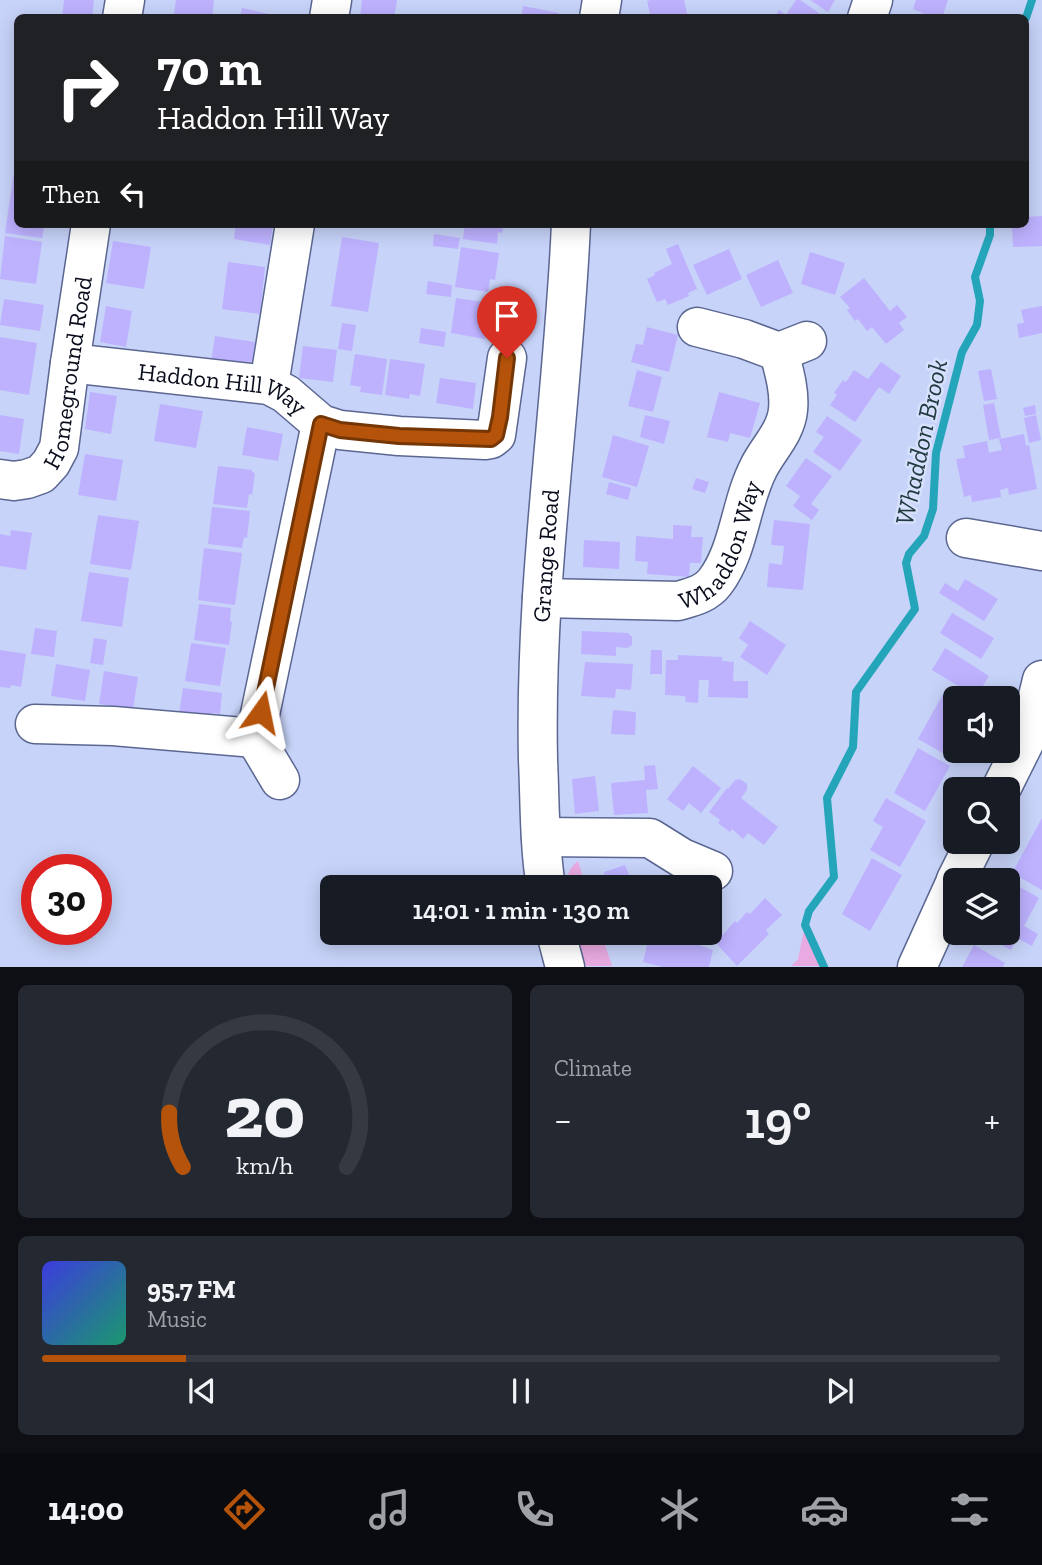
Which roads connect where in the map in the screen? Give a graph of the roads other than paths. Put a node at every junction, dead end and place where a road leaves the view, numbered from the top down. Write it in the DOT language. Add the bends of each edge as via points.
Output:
graph roads {
  1 [pos="90,228"];
  2 [pos="294,228"];
  3 [pos="571,228"];
  4 [pos="697,327"];
  5 [pos="507,358"];
  6 [pos="70,363"];
  7 [pos="269,385"];
  8 [pos="321,424"];
  9 [pos="0,479"];
  10 [pos="966,538"];
  11 [pos="1042,551"];
  12 [pos="542,598"];
  13 [pos="1042,680"];
  14 [pos="34,720"];
  15 [pos="255,738"];
  16 [pos="1007,777"];
  17 [pos="280,780"];
  18 [pos="541,837"];
  19 [pos="690,872"];
  20 [pos="545,875"];
  21 [pos="943,910"];
  22 [pos="559,945"];
  23 [pos="565,967"];
  24 [pos="917,967"];
  1 -- 6 [label="street, Homeground Road"];
  2 -- 7 [label="street"];
  3 -- 12 [label="street, Grange Road"];
  4 -- 12 [label="street, Whaddon Way" via="793,347 788,412 749,489 723,570 699,595 678,601"];
  5 -- 8 [label="street, Haddon Hill Way" via="500,417 491,439 399,436"];
  6 -- 7 [label="street, Haddon Hill Way"];
  6 -- 9 [label="street, Homeground Road" via="59,448 51,463 41,474 27,479"];
  7 -- 8 [label="street, Haddon Hill Way"];
  8 -- 15 [label="street"];
  10 -- 11 [label="street"];
  12 -- 18 [label="street, Grange Road" via="537,711"];
  13 -- 16 [label="street" via="1029,733"];
  14 -- 15 [label="street"];
  15 -- 17 [label="street"];
  18 -- 19 [label="street" via="650,838"];
  18 -- 20 [label="street, Grange Road"];
  21 -- 24 [label="street"];
  22 -- 23 [label="street"];
}
